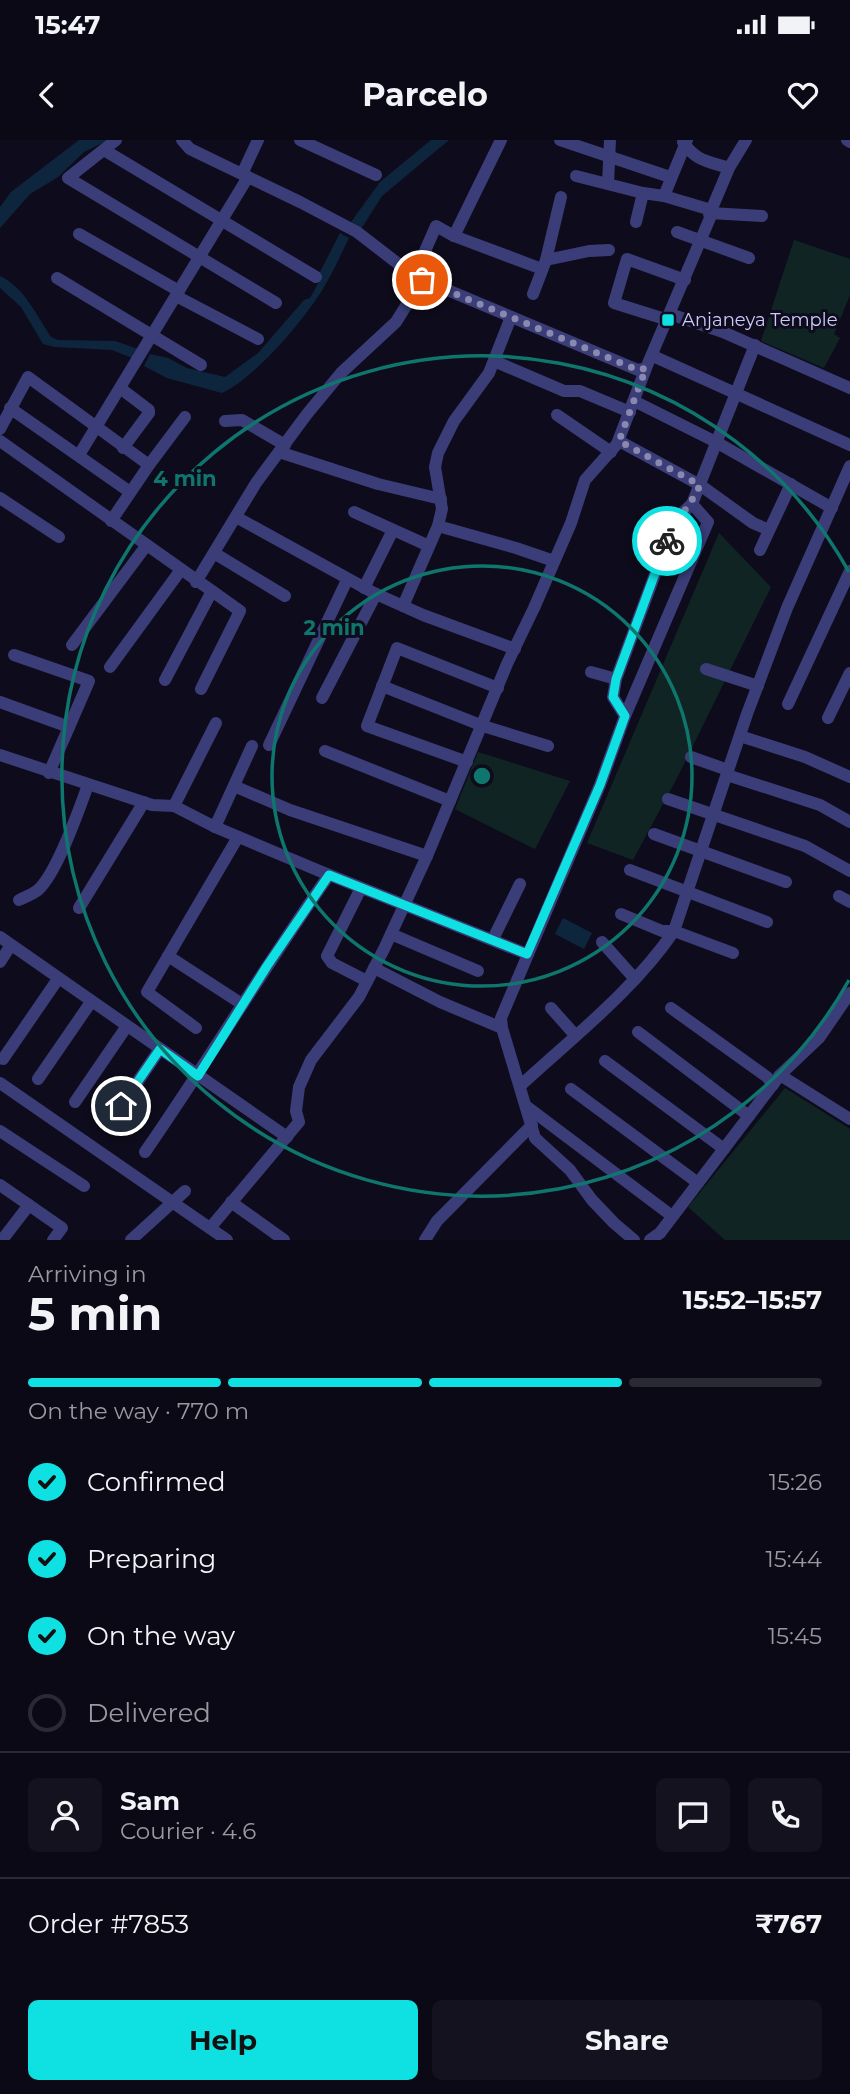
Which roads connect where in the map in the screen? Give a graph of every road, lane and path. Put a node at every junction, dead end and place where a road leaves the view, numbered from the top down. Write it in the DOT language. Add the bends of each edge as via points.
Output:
graph roads {
  1 [pos="116,140"];
  2 [pos="183,140"];
  3 [pos="258,140"];
  4 [pos="300,140"];
  5 [pos="501,140"];
  6 [pos="560,140"];
  7 [pos="610,140"];
  8 [pos="746,140"];
  9 [pos="683,141"];
  10 [pos="104,150"];
  11 [pos="611,159"];
  12 [pos="729,168"];
  13 [pos="245,175"];
  14 [pos="376,175"];
  15 [pos="576,176"];
  16 [pos="670,177"];
  17 [pos="608,184"];
  18 [pos="643,193"];
  19 [pos="664,196"];
  20 [pos="561,197"];
  21 [pos="710,213"];
  22 [pos="762,216"];
  23 [pos="221,221"];
  24 [pos="636,222"];
  25 [pos="677,232"];
  26 [pos="79,234"];
  27 [pos="454,236"];
  28 [pos="701,242"];
  29 [pos="609,250"];
  30 [pos="198,258"];
  31 [pos="749,258"];
  32 [pos="544,264"];
  33 [pos="316,277"];
  34 [pos="57,278"];
  35 [pos="418,278"];
  36 [pos="685,280"];
  37 [pos="177,294"];
  38 [pos="533,294"];
  39 [pos="276,303"];
  40 [pos="511,317"];
  41 [pos="669,317"];
  42 [pos="258,339"];
  43 [pos="146,345"];
  44 [pos="755,345"];
  45 [pos="653,356"];
  46 [pos="494,361"];
  47 [pos="201,365"];
  48 [pos="646,368"];
  49 [pos="120,388"];
  50 [pos="850,388"];
  51 [pos="735,394"];
  52 [pos="632,406"];
  53 [pos="10,408"];
  54 [pos="557,415"];
  55 [pos="184,417"];
  56 [pos="225,421"];
  57 [pos="0,429"];
  58 [pos="96,429"];
  59 [pos="0,441"];
  60 [pos="619,441"];
  61 [pos="716,442"];
  62 [pos="850,446"];
  63 [pos="123,448"];
  64 [pos="282,449"];
  65 [pos="611,452"];
  66 [pos="79,455"];
  67 [pos="149,466"];
  68 [pos="850,466"];
  69 [pos="791,484"];
  70 [pos="700,485"];
  71 [pos="130,492"];
  72 [pos="0,498"];
  73 [pos="440,499"];
  74 [pos="692,504"];
  75 [pos="832,508"];
  76 [pos="354,512"];
  77 [pos="236,517"];
  78 [pos="111,521"];
  79 [pos="438,526"];
  80 [pos="393,530"];
  81 [pos="769,530"];
  82 [pos="59,537"];
  83 [pos="146,546"];
  84 [pos="429,546"];
  85 [pos="760,550"];
  86 [pos="214,553"];
  87 [pos="554,561"];
  88 [pos="180,571"];
  89 [pos="850,571"];
  90 [pos="347,580"];
  91 [pos="196,582"];
  92 [pos="212,592"];
  93 [pos="370,592"];
  94 [pos="285,596"];
  95 [pos="402,606"];
  96 [pos="72,645"];
  97 [pos="515,649"];
  98 [pos="14,655"];
  99 [pos="110,667"];
  100 [pos="706,669"];
  101 [pos="591,672"];
  102 [pos="850,673"];
  103 [pos="616,679"];
  104 [pos="165,680"];
  105 [pos="758,685"];
  106 [pos="382,686"];
  107 [pos="498,688"];
  108 [pos="201,689"];
  109 [pos="321,698"];
  110 [pos="0,702"];
  111 [pos="788,704"];
  112 [pos="625,716"];
  113 [pos="828,718"];
  114 [pos="216,723"];
  115 [pos="483,726"];
  116 [pos="69,727"];
  117 [pos="740,736"];
  118 [pos="269,745"];
  119 [pos="253,746"];
  120 [pos="548,746"];
  121 [pos="325,751"];
  122 [pos="0,755"];
  123 [pos="691,757"];
  124 [pos="467,762"];
  125 [pos="49,773"];
  126 [pos="727,773"];
  127 [pos="850,777"];
  128 [pos="88,785"];
  129 [pos="234,786"];
  130 [pos="668,799"];
  131 [pos="450,801"];
  132 [pos="144,802"];
  133 [pos="174,806"];
  134 [pos="713,814"];
  135 [pos="850,822"];
  136 [pos="215,827"];
  137 [pos="654,834"];
  138 [pos="238,837"];
  139 [pos="701,853"];
  140 [pos="427,856"];
  141 [pos="630,870"];
  142 [pos="850,871"];
  143 [pos="329,875"];
  144 [pos="786,882"];
  145 [pos="520,884"];
  146 [pos="361,888"];
  147 [pos="688,891"];
  148 [pos="19,900"];
  149 [pos="404,905"];
  150 [pos="79,908"];
  151 [pos="621,914"];
  152 [pos="767,922"];
  153 [pos="674,930"];
  154 [pos="391,934"];
  155 [pos="492,939"];
  156 [pos="6,941"];
  157 [pos="602,942"];
  158 [pos="733,953"];
  159 [pos="527,954"];
  160 [pos="168,956"];
  161 [pos="0,962"];
  162 [pos="374,968"];
  163 [pos="478,971"];
  164 [pos="58,979"];
  165 [pos="635,979"];
  166 [pos="367,981"];
  167 [pos="850,993"];
  168 [pos="91,1002"];
  169 [pos="242,1004"];
  170 [pos="551,1008"];
  171 [pos="671,1008"];
  172 [pos="127,1027"];
  173 [pos="196,1028"];
  174 [pos="502,1028"];
  175 [pos="638,1032"];
  176 [pos="575,1035"];
  177 [pos="160,1049"];
  178 [pos="4,1059"];
  179 [pos="605,1061"];
  180 [pos="198,1076"];
  181 [pos="38,1079"];
  182 [pos="777,1080"];
  183 [pos="0,1083"];
  184 [pos="520,1086"];
  185 [pos="571,1090"];
  186 [pos="75,1102"];
  187 [pos="526,1106"];
  188 [pos="750,1116"];
  189 [pos="850,1119"];
  190 [pos="108,1125"];
  191 [pos="531,1125"];
  192 [pos="0,1131"];
  193 [pos="287,1137"];
  194 [pos="724,1149"];
  195 [pos="145,1152"];
  196 [pos="698,1182"];
  197 [pos="0,1185"];
  198 [pos="84,1186"];
  199 [pos="185,1191"];
  200 [pos="173,1202"];
  201 [pos="232,1202"];
  202 [pos="29,1205"];
  203 [pos="672,1216"];
  204 [pos="210,1228"];
  205 [pos="3,1232"];
  206 [pos="659,1238"];
  207 [pos="53,1240"];
  208 [pos="131,1240"];
  209 [pos="227,1240"];
  210 [pos="284,1240"];
  211 [pos="425,1240"];
  212 [pos="634,1240"];
  1 -- 10 [label="street"];
  2 -- 13 [label="street" via="190,149"];
  3 -- 13 [label="street"];
  4 -- 14 [label="street"];
  5 -- 27 [label="street"];
  6 -- 11 [label="street"];
  7 -- 11 [label="street"];
  8 -- 12 [label="street"];
  9 -- 12 [label="street" via="697,158"];
  9 -- 16 [label="street"];
  10 -- 23 [label="street"];
  10 -- 30 [label="street" via="68,178"];
  11 -- 16 [label="street"];
  11 -- 17 [label="street"];
  12 -- 21 [label="street"];
  13 -- 23 [label="street"];
  13 -- 35 [label="street" via="353,230"];
  15 -- 17 [label="street"];
  16 -- 19 [label="street"];
  17 -- 18 [label="street"];
  18 -- 19 [label="street"];
  18 -- 24 [label="street"];
  19 -- 21 [label="street"];
  20 -- 32 [label="street"];
  21 -- 22 [label="street"];
  21 -- 28 [label="street"];
  23 -- 30 [label="street"];
  23 -- 33 [label="street"];
  25 -- 28 [label="street"];
  26 -- 37 [label="street"];
  27 -- 32 [label="street"];
  27 -- 35 [label="street" via="436,226"];
  28 -- 31 [label="street"];
  28 -- 36 [label="street"];
  29 -- 32 [label="street"];
  30 -- 37 [label="street"];
  30 -- 39 [label="street"];
  32 -- 38 [label="street"];
  34 -- 43 [label="street"];
  35 -- 40 [label="street"];
  35 -- 64 [label="street" via="396,322 341,373"];
  36 -- 41 [label="street"];
  36 -- 41 [label="street" via="627,258 614,303"];
  37 -- 42 [label="street"];
  37 -- 43 [label="street"];
  40 -- 46 [label="street"];
  40 -- 48 [label="street" via="638,370"];
  41 -- 44 [label="street"];
  41 -- 45 [label="street"];
  43 -- 47 [label="street"];
  43 -- 49 [label="street"];
  44 -- 50 [label="street"];
  44 -- 51 [label="street"];
  45 -- 48 [label="street"];
  45 -- 51 [label="street"];
  46 -- 52 [label="street" via="564,391"];
  46 -- 73 [label="street" via="438,453 435,467"];
  48 -- 52 [label="street"];
  49 -- 58 [label="street"];
  49 -- 63 [label="street" via="149,410"];
  51 -- 61 [label="street"];
  51 -- 62 [label="street"];
  52 -- 60 [label="street"];
  52 -- 61 [label="street"];
  53 -- 57 [label="street"];
  53 -- 58 [label="street" via="28,377"];
  53 -- 66 [label="street"];
  54 -- 65 [label="street"];
  55 -- 67 [label="street"];
  56 -- 64 [label="street" via="242,420"];
  58 -- 63 [label="street"];
  58 -- 66 [label="street"];
  59 -- 78 [label="street"];
  60 -- 65 [label="street"];
  60 -- 70 [label="street"];
  61 -- 69 [label="street"];
  61 -- 70 [label="street"];
  63 -- 67 [label="street"];
  64 -- 73 [label="street" via="378,484"];
  64 -- 77 [label="street"];
  65 -- 87 [label="street" via="585,480"];
  66 -- 71 [label="street"];
  67 -- 71 [label="street"];
  68 -- 75 [label="street"];
  69 -- 75 [label="street"];
  69 -- 81 [label="street"];
  70 -- 74 [label="street"];
  70 -- 81 [label="street"];
  71 -- 78 [label="street"];
  72 -- 82 [label="street"];
  73 -- 79 [label="street"];
  74 -- 103 [label="street" via="670,534"];
  74 -- 112 [label="street" via="708,522"];
  75 -- 105 [label="street"];
  76 -- 80 [label="street"];
  77 -- 86 [label="street"];
  77 -- 90 [label="street"];
  78 -- 83 [label="street"];
  79 -- 84 [label="street"];
  79 -- 87 [label="street"];
  80 -- 84 [label="street"];
  80 -- 93 [label="street"];
  81 -- 85 [label="street"];
  83 -- 88 [label="street"];
  83 -- 96 [label="street"];
  84 -- 95 [label="street"];
  86 -- 91 [label="street"];
  86 -- 94 [label="street"];
  87 -- 97 [label="street"];
  88 -- 91 [label="street"];
  88 -- 99 [label="street"];
  89 -- 111 [label="street"];
  90 -- 93 [label="street"];
  90 -- 118 [label="street"];
  91 -- 92 [label="street"];
  92 -- 104 [label="street"];
  92 -- 108 [label="street" via="240,611"];
  93 -- 95 [label="street"];
  93 -- 109 [label="street"];
  95 -- 97 [label="street"];
  97 -- 107 [label="street"];
  98 -- 116 [label="street" via="89,681"];
  100 -- 105 [label="street"];
  101 -- 103 [label="street"];
  102 -- 113 [label="street"];
  103 -- 112 [label="street" via="613,697"];
  105 -- 117 [label="street"];
  106 -- 107 [label="street" via="397,648"];
  106 -- 115 [label="street"];
  106 -- 124 [label="street" via="366,726"];
  107 -- 115 [label="street"];
  110 -- 116 [label="street"];
  112 -- 159 [label="street"];
  114 -- 133 [label="street"];
  115 -- 120 [label="street"];
  115 -- 124 [label="street"];
  116 -- 125 [label="street"];
  117 -- 126 [label="street"];
  117 -- 127 [label="street"];
  119 -- 129 [label="street"];
  121 -- 131 [label="street"];
  122 -- 125 [label="street"];
  123 -- 126 [label="street"];
  124 -- 131 [label="street"];
  125 -- 128 [label="street"];
  126 -- 134 [label="street"];
  126 -- 135 [label="street" via="820,806"];
  128 -- 132 [label="street"];
  128 -- 148 [label="street" via="49,875 38,890"];
  129 -- 136 [label="street"];
  129 -- 140 [label="street"];
  130 -- 134 [label="street"];
  131 -- 140 [label="street"];
  132 -- 133 [label="street"];
  132 -- 150 [label="street"];
  133 -- 136 [label="street"];
  134 -- 139 [label="street"];
  134 -- 142 [label="street" via="805,846"];
  136 -- 138 [label="street"];
  137 -- 139 [label="street"];
  138 -- 143 [label="street"];
  138 -- 160 [label="street"];
  139 -- 144 [label="street"];
  139 -- 147 [label="street"];
  140 -- 149 [label="street"];
  141 -- 147 [label="street"];
  143 -- 146 [label="street"];
  143 -- 169 [label="street"];
  145 -- 155 [label="street"];
  146 -- 149 [label="street"];
  146 -- 166 [label="street" via="327,956"];
  147 -- 152 [label="street"];
  147 -- 153 [label="street"];
  149 -- 154 [label="street"];
  149 -- 155 [label="street"];
  151 -- 153 [label="street" via="662,931"];
  153 -- 158 [label="street"];
  153 -- 165 [label="street"];
  154 -- 162 [label="street"];
  154 -- 163 [label="street"];
  155 -- 159 [label="street"];
  156 -- 161 [label="street"];
  156 -- 164 [label="street"];
  157 -- 165 [label="street"];
  159 -- 174 [label="street" via="501,1018"];
  160 -- 169 [label="street"];
  160 -- 173 [label="street" via="147,992"];
  162 -- 166 [label="street"];
  162 -- 174 [label="street"];
  164 -- 168 [label="street"];
  164 -- 178 [label="street"];
  165 -- 176 [label="street"];
  166 -- 193 [label="street" via="311,1060 299,1087 299,1122"];
  167 -- 182 [label="street" via="819,1038"];
  168 -- 172 [label="street"];
  168 -- 181 [label="street"];
  169 -- 180 [label="street"];
  170 -- 176 [label="street"];
  171 -- 182 [label="street"];
  172 -- 177 [label="street"];
  172 -- 186 [label="street"];
  174 -- 184 [label="street"];
  175 -- 188 [label="street"];
  176 -- 184 [label="street"];
  177 -- 180 [label="street"];
  177 -- 190 [label="street"];
  179 -- 194 [label="street"];
  180 -- 193 [label="street"];
  180 -- 195 [label="street"];
  182 -- 188 [label="street"];
  182 -- 189 [label="street"];
  183 -- 200 [label="street"];
  184 -- 187 [label="street"];
  185 -- 196 [label="street"];
  187 -- 191 [label="street"];
  187 -- 203 [label="street"];
  188 -- 194 [label="street"];
  191 -- 211 [label="street" via="437,1221"];
  191 -- 212 [label="street" via="535,1138"];
  192 -- 198 [label="street"];
  193 -- 201 [label="street"];
  194 -- 196 [label="street"];
  196 -- 203 [label="street"];
  197 -- 202 [label="street"];
  199 -- 200 [label="street"];
  200 -- 204 [label="street"];
  200 -- 208 [label="street"];
  201 -- 204 [label="street"];
  201 -- 210 [label="street"];
  202 -- 205 [label="street"];
  202 -- 207 [label="street" via="62,1228"];
  203 -- 206 [label="street"];
  204 -- 209 [label="street"];
}
